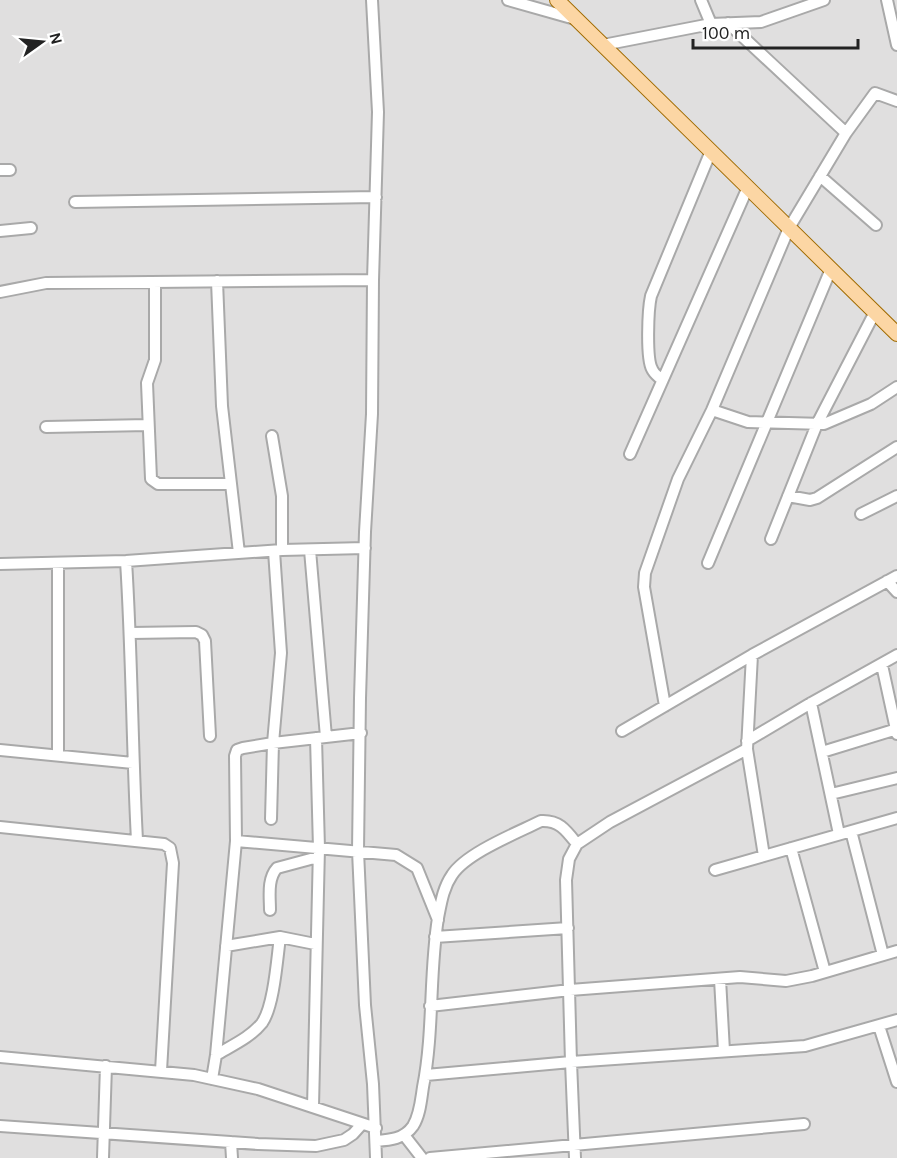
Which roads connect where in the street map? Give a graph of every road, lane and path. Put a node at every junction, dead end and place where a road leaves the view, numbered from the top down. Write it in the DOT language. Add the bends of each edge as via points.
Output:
graph roads {
  1 [pos="372,0"];
  2 [pos="508,0"];
  3 [pos="557,0"];
  4 [pos="700,0"];
  5 [pos="824,0"];
  6 [pos="887,0"];
  7 [pos="577,19"];
  8 [pos="728,23"];
  9 [pos="711,24"];
  10 [pos="603,45"];
  11 [pos="897,45"];
  12 [pos="897,101"];
  13 [pos="846,133"];
  14 [pos="711,151"];
  15 [pos="820,176"];
  16 [pos="748,188"];
  17 [pos="376,197"];
  18 [pos="75,202"];
  19 [pos="876,225"];
  20 [pos="31,228"];
  21 [pos="789,228"];
  22 [pos="0,231"];
  23 [pos="831,269"];
  24 [pos="373,280"];
  25 [pos="217,281"];
  26 [pos="155,282"];
  27 [pos="0,292"];
  28 [pos="874,312"];
  29 [pos="897,334"];
  30 [pos="662,380"];
  31 [pos="897,387"];
  32 [pos="712,410"];
  33 [pos="765,423"];
  34 [pos="817,424"];
  35 [pos="148,425"];
  36 [pos="46,427"];
  37 [pos="272,436"];
  38 [pos="897,447"];
  39 [pos="630,454"];
  40 [pos="231,484"];
  41 [pos="788,496"];
  42 [pos="897,496"];
  43 [pos="861,514"];
  44 [pos="771,539"];
  45 [pos="365,548"];
  46 [pos="278,550"];
  47 [pos="310,550"];
  48 [pos="239,553"];
  49 [pos="126,561"];
  50 [pos="58,563"];
  51 [pos="708,563"];
  52 [pos="0,564"];
  53 [pos="892,578"];
  54 [pos="897,592"];
  55 [pos="131,633"];
  56 [pos="752,655"];
  57 [pos="897,655"];
  58 [pos="882,665"];
  59 [pos="811,703"];
  60 [pos="665,706"];
  61 [pos="622,731"];
  62 [pos="897,731"];
  63 [pos="361,733"];
  64 [pos="210,736"];
  65 [pos="321,737"];
  66 [pos="273,743"];
  67 [pos="747,745"];
  68 [pos="0,750"];
  69 [pos="822,752"];
  70 [pos="58,754"];
  71 [pos="133,763"];
  72 [pos="897,778"];
  73 [pos="831,794"];
  74 [pos="897,818"];
  75 [pos="272,819"];
  76 [pos="0,827"];
  77 [pos="851,831"];
  78 [pos="839,834"];
  79 [pos="137,840"];
  80 [pos="236,842"];
  81 [pos="577,844"];
  82 [pos="791,848"];
  83 [pos="358,851"];
  84 [pos="319,853"];
  85 [pos="764,855"];
  86 [pos="716,870"];
  87 [pos="270,910"];
  88 [pos="438,920"];
  89 [pos="568,928"];
  90 [pos="280,937"];
  91 [pos="435,937"];
  92 [pos="315,944"];
  93 [pos="226,946"];
  94 [pos="897,951"];
  95 [pos="883,955"];
  96 [pos="825,972"];
  97 [pos="720,979"];
  98 [pos="570,990"];
  99 [pos="430,1006"];
  100 [pos="897,1020"];
  101 [pos="879,1026"];
  102 [pos="724,1051"];
  103 [pos="216,1055"];
  104 [pos="0,1057"];
  105 [pos="571,1062"];
  106 [pos="106,1066"];
  107 [pos="161,1071"];
  108 [pos="426,1075"];
  109 [pos="212,1079"];
  110 [pos="897,1082"];
  111 [pos="313,1107"];
  112 [pos="362,1124"];
  113 [pos="804,1124"];
  114 [pos="0,1126"];
  115 [pos="376,1128"];
  116 [pos="104,1133"];
  117 [pos="404,1135"];
  118 [pos="376,1141"];
  119 [pos="231,1142"];
  120 [pos="574,1146"];
  121 [pos="103,1158"];
  122 [pos="232,1158"];
  123 [pos="376,1158"];
  124 [pos="422,1158"];
  125 [pos="430,1158"];
  126 [pos="575,1158"];
  1 -- 17 [label="street" via="378,112"];
  2 -- 7 [label="street"];
  3 -- 7 [label="main road"];
  4 -- 9 [label="street"];
  5 -- 8 [label="street" via="761,22"];
  6 -- 11 [label="street"];
  7 -- 10 [label="main road"];
  8 -- 9 [label="street"];
  8 -- 13 [label="street"];
  9 -- 10 [label="street"];
  10 -- 14 [label="main road"];
  12 -- 13 [label="street" via="875,93"];
  13 -- 15 [label="street"];
  14 -- 16 [label="main road"];
  14 -- 30 [label="street" via="652,288 648,316 650,365"];
  15 -- 19 [label="street"];
  15 -- 21 [label="street"];
  16 -- 21 [label="main road"];
  16 -- 30 [label="street"];
  17 -- 18 [label="street"];
  17 -- 24 [label="street"];
  20 -- 22 [label="street"];
  21 -- 23 [label="main road"];
  21 -- 32 [label="street"];
  23 -- 28 [label="main road"];
  23 -- 33 [label="street"];
  24 -- 25 [label="street"];
  24 -- 45 [label="street"];
  25 -- 26 [label="street"];
  25 -- 40 [label="street" via="222,406"];
  26 -- 27 [label="street" via="46,283"];
  26 -- 35 [label="street" via="155,360 147,383"];
  28 -- 29 [label="main road"];
  28 -- 34 [label="street"];
  30 -- 39 [label="street"];
  31 -- 34 [label="street" via="863,408"];
  32 -- 33 [label="street" via="736,419"];
  32 -- 60 [label="street" via="678,479 644,580"];
  33 -- 34 [label="street"];
  33 -- 51 [label="street"];
  34 -- 41 [label="street"];
  35 -- 36 [label="street"];
  35 -- 40 [label="street" via="150,474 154,483"];
  37 -- 46 [label="street" via="282,496"];
  38 -- 41 [label="street" via="817,498"];
  40 -- 48 [label="street"];
  41 -- 44 [label="street"];
  42 -- 43 [label="street"];
  45 -- 47 [label="street"];
  45 -- 63 [label="street"];
  46 -- 47 [label="street"];
  46 -- 48 [label="street"];
  46 -- 66 [label="street" via="281,653"];
  47 -- 65 [label="street"];
  48 -- 49 [label="street"];
  49 -- 50 [label="street"];
  49 -- 55 [label="street"];
  50 -- 52 [label="street"];
  50 -- 70 [label="street"];
  53 -- 54 [label="street"];
  53 -- 56 [label="street"];
  55 -- 64 [label="street" via="202,634"];
  55 -- 71 [label="street"];
  56 -- 60 [label="street"];
  56 -- 67 [label="street"];
  57 -- 58 [label="street"];
  58 -- 59 [label="street"];
  58 -- 62 [label="street"];
  59 -- 67 [label="street"];
  59 -- 69 [label="street"];
  60 -- 61 [label="street"];
  62 -- 69 [label="street"];
  63 -- 65 [label="street"];
  63 -- 83 [label="street"];
  65 -- 66 [label="street"];
  65 -- 84 [label="street"];
  66 -- 75 [label="street"];
  66 -- 80 [label="street" via="237,750"];
  67 -- 81 [label="street"];
  67 -- 85 [label="street"];
  68 -- 70 [label="street"];
  69 -- 73 [label="street"];
  70 -- 71 [label="street"];
  71 -- 79 [label="street"];
  72 -- 73 [label="street"];
  73 -- 78 [label="street"];
  74 -- 77 [label="street"];
  76 -- 79 [label="street"];
  77 -- 78 [label="street"];
  77 -- 95 [label="street"];
  78 -- 82 [label="street"];
  79 -- 107 [label="street" via="164,844 170,848 174,863"];
  80 -- 84 [label="street"];
  80 -- 93 [label="street"];
  81 -- 88 [label="street" via="553,820 541,821 472,856 447,883"];
  81 -- 89 [label="street" via="569,859 566,879"];
  82 -- 85 [label="street"];
  82 -- 96 [label="street"];
  83 -- 84 [label="street"];
  83 -- 88 [label="street" via="396,855 417,868"];
  83 -- 115 [label="street" via="365,1005"];
  84 -- 87 [label="street" via="277,868 271,879"];
  84 -- 92 [label="street"];
  85 -- 86 [label="street"];
  88 -- 91 [label="street"];
  89 -- 91 [label="street"];
  89 -- 98 [label="street"];
  90 -- 92 [label="street"];
  90 -- 93 [label="street"];
  90 -- 103 [label="street" via="269,1006 262,1023"];
  91 -- 99 [label="street"];
  92 -- 111 [label="street"];
  93 -- 103 [label="street"];
  94 -- 95 [label="street"];
  95 -- 96 [label="street"];
  96 -- 97 [label="street" via="786,981"];
  97 -- 98 [label="street"];
  97 -- 102 [label="street"];
  98 -- 99 [label="street"];
  98 -- 105 [label="street"];
  99 -- 108 [label="street"];
  100 -- 101 [label="street"];
  101 -- 102 [label="street" via="805,1046"];
  101 -- 110 [label="street"];
  102 -- 105 [label="street"];
  103 -- 109 [label="street"];
  104 -- 106 [label="street"];
  105 -- 108 [label="street"];
  105 -- 120 [label="street"];
  106 -- 107 [label="street"];
  106 -- 116 [label="street"];
  107 -- 109 [label="street"];
  108 -- 117 [label="street" via="418,1113"];
  109 -- 111 [label="street"];
  111 -- 112 [label="street"];
  112 -- 115 [label="street"];
  112 -- 119 [label="street" via="344,1140 324,1145"];
  113 -- 120 [label="street"];
  114 -- 116 [label="street"];
  115 -- 118 [label="street"];
  116 -- 119 [label="street"];
  116 -- 121 [label="street"];
  117 -- 118 [label="street"];
  117 -- 124 [label="street"];
  118 -- 123 [label="street"];
  119 -- 122 [label="street"];
  120 -- 125 [label="street"];
  120 -- 126 [label="street"];
}
